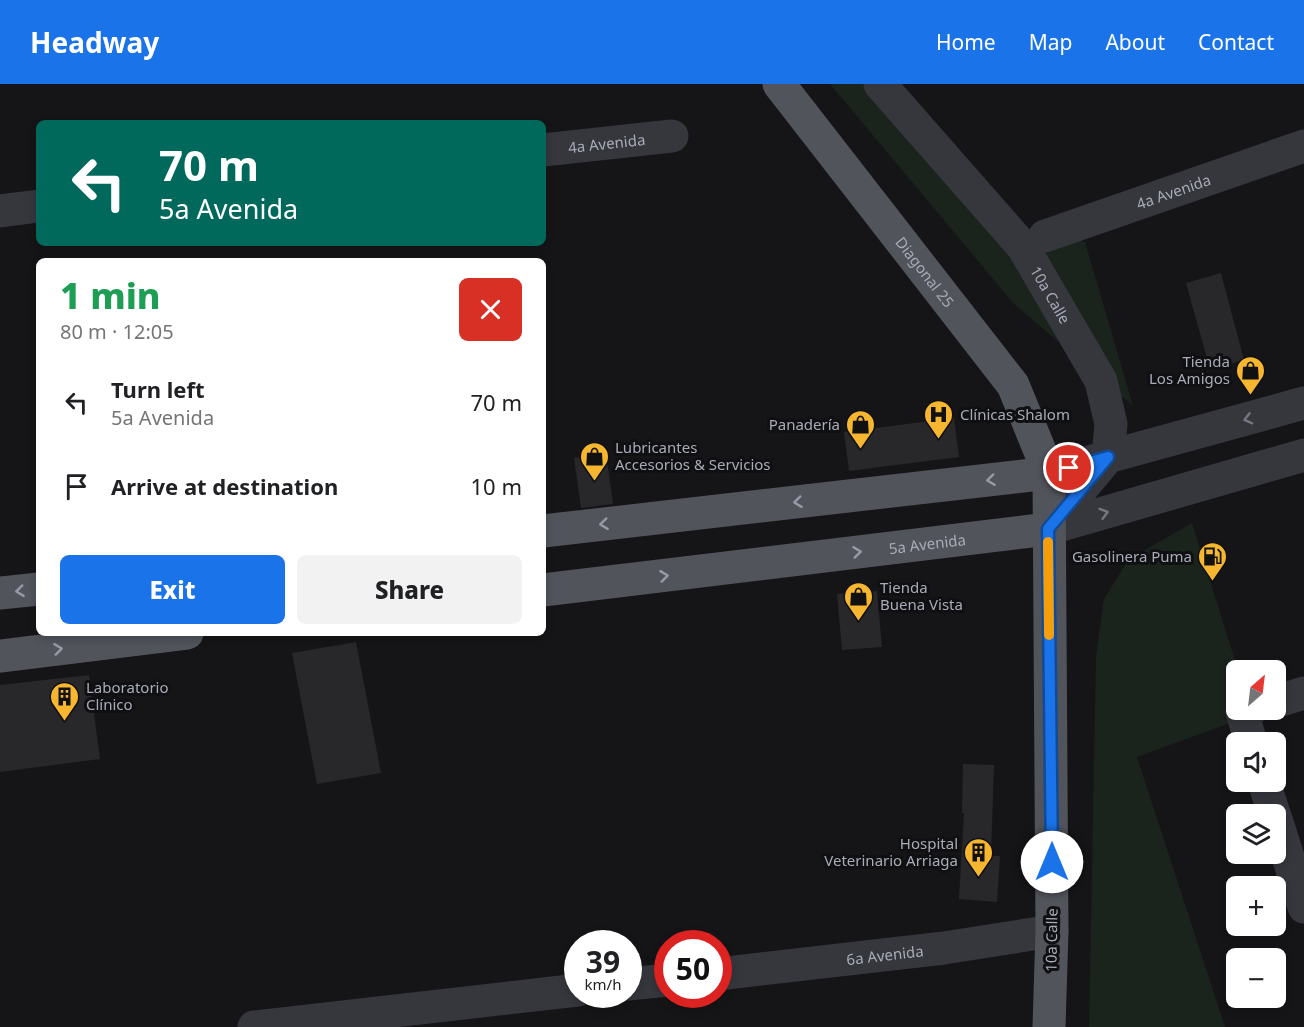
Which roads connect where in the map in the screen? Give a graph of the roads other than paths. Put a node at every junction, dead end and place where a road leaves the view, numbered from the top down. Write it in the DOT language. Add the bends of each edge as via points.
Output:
graph roads {
  1 [pos="779,84"];
  2 [pos="880,84"];
  3 [pos="672,136"];
  4 [pos="1304,146"];
  5 [pos="546,150"];
  6 [pos="36,206"];
  7 [pos="0,211"];
  8 [pos="1045,236"];
  9 [pos="1304,403"];
  10 [pos="1304,455"];
  11 [pos="1108,457"];
  12 [pos="1050,473"];
  13 [pos="1048,529"];
  14 [pos="546,531"];
  15 [pos="36,589"];
  16 [pos="546,590"];
  17 [pos="0,593"];
  18 [pos="163,636"];
  19 [pos="0,656"];
  20 [pos="1304,693"];
  21 [pos="1286,699"];
  22 [pos="1286,850"];
  23 [pos="1304,907"];
  24 [pos="1052,931"];
  25 [pos="732,972"];
  26 [pos="564,992"];
  27 [pos="254,1027"];
  28 [pos="1049,1027"];
  1 -- 12 [label="main road, Diagonal 25" via="1012,385"];
  2 -- 11 [label="street, 10a Calle" via="1008,226 1043,278 1101,381 1111,424"];
  3 -- 5 [label="street, 4a Avenida"];
  4 -- 8 [label="street, 4a Avenida"];
  6 -- 7 [label="street"];
  9 -- 11 [label="street, one-way"];
  13 -- 10 [label="street, 5a Avenida, one-way"];
  11 -- 12 [label="street"];
  11 -- 13 [label="street"];
  12 -- 13 [label="main road, 10a Calle"];
  12 -- 14 [label="main road, one-way"];
  16 -- 13 [label="main road, 5a Avenida, one-way"];
  13 -- 24 [label="main road, 10a Calle"];
  15 -- 17 [label="main road, one-way"];
  19 -- 18 [label="main road, one-way"];
  20 -- 21 [label="street"];
  22 -- 23 [label="street"];
  24 -- 25 [label="street, 6a Avenida" via="944,948"];
  24 -- 28 [label="main road, 10a Calle"];
  26 -- 27 [label="street"];
}
